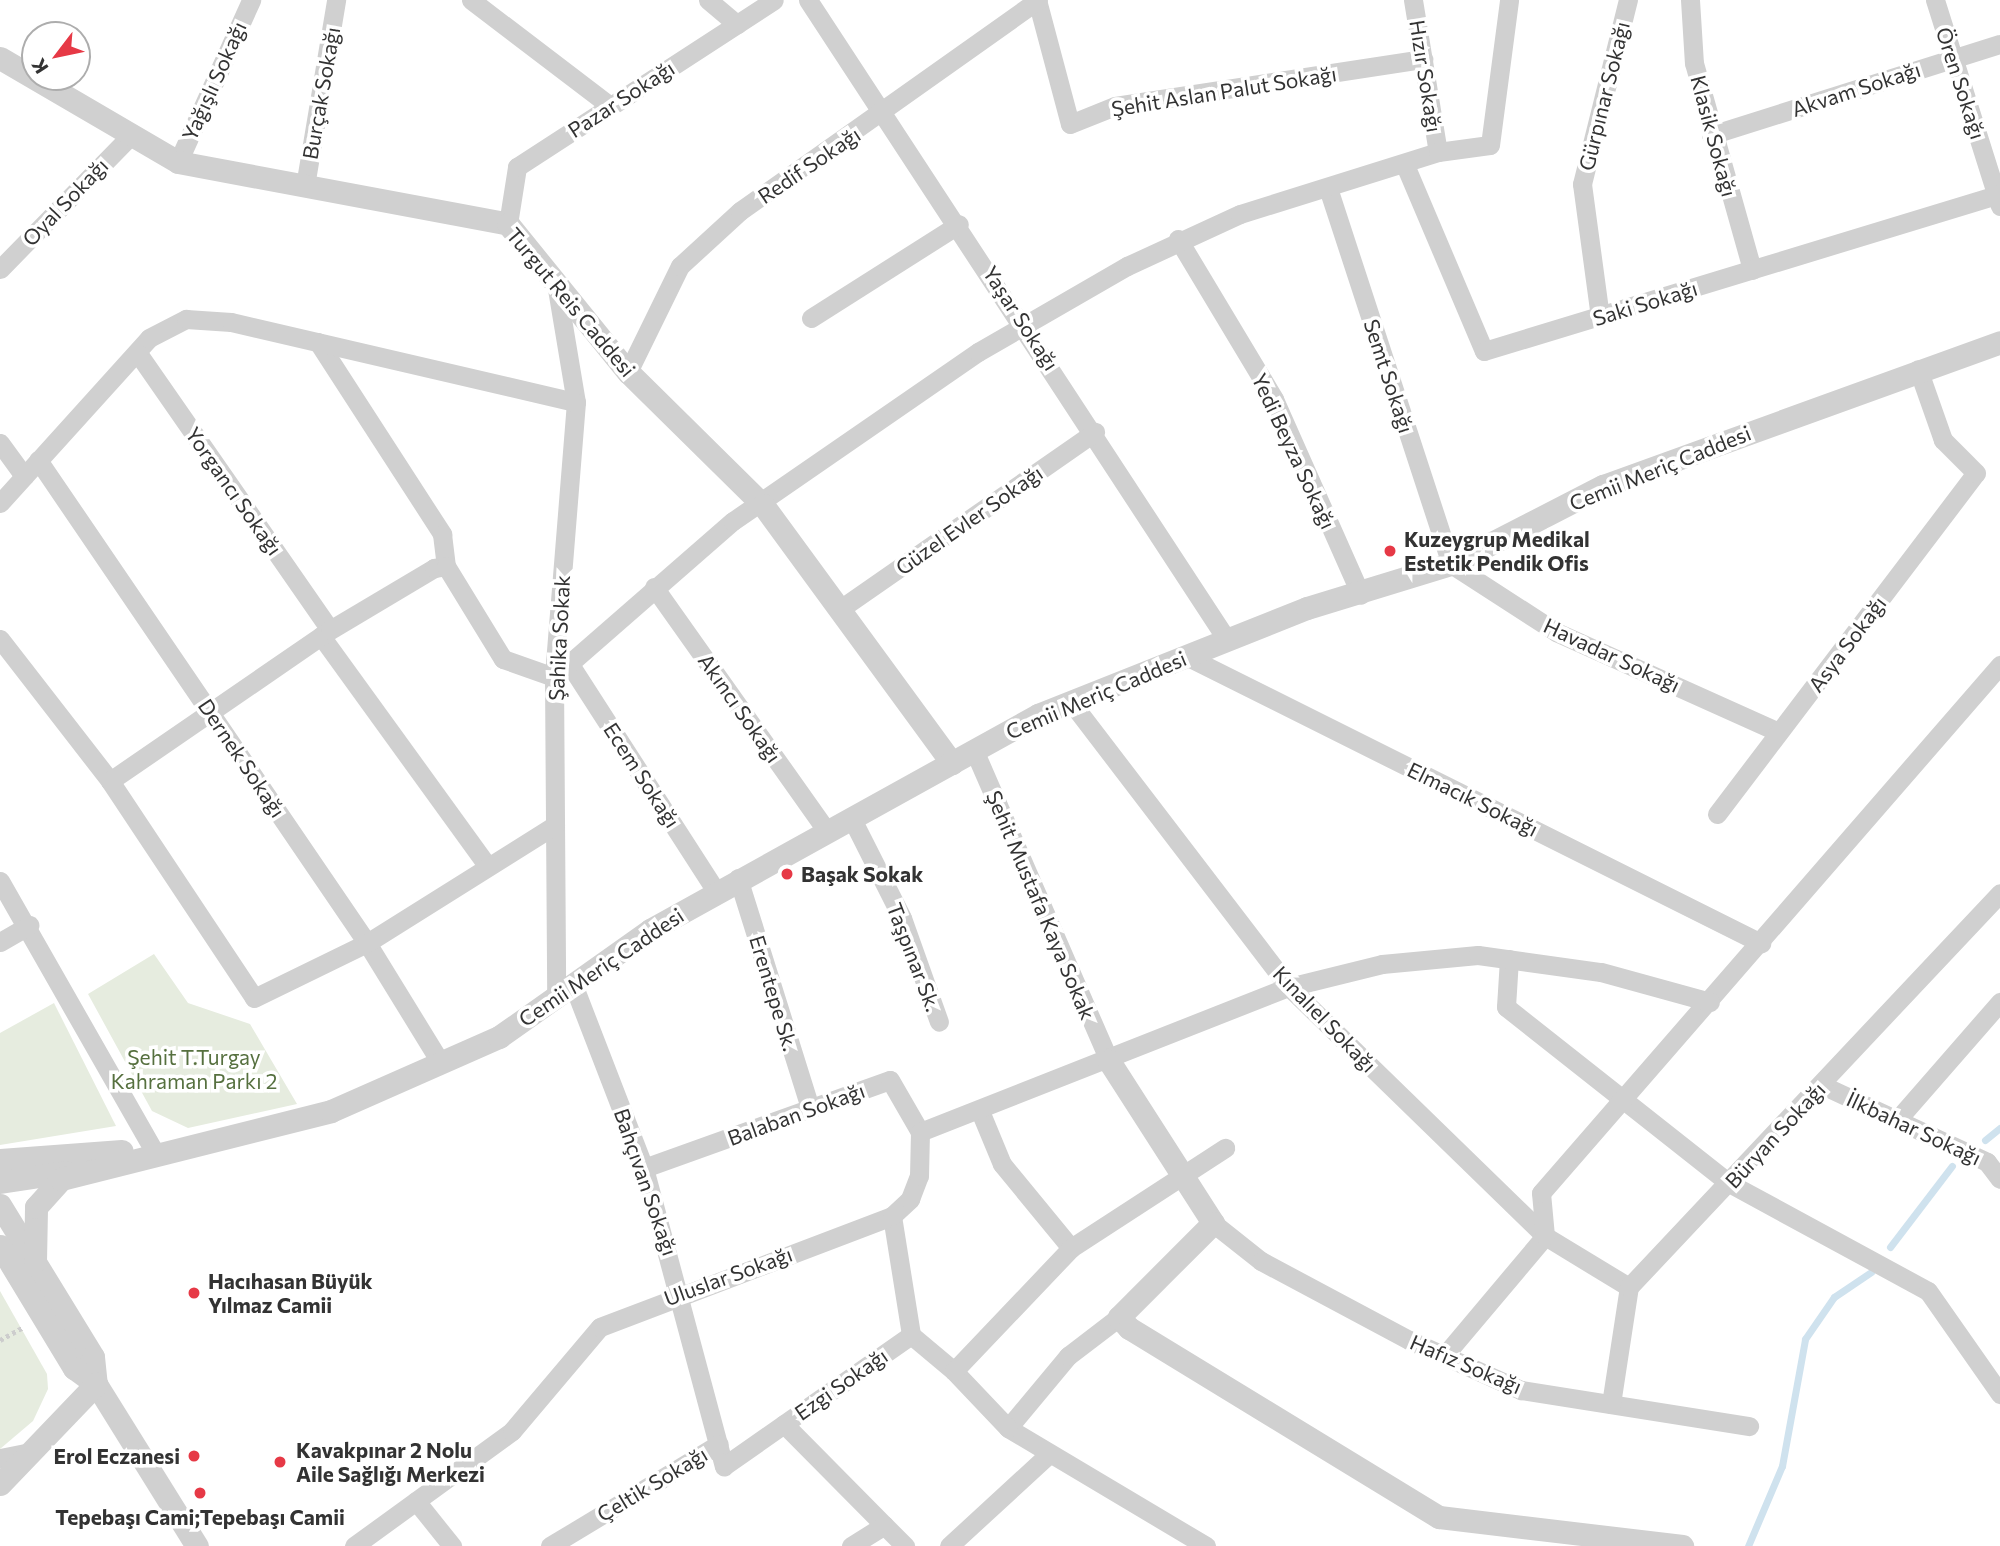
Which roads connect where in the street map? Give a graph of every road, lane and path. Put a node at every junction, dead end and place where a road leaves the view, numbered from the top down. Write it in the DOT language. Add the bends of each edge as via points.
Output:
graph roads {
  1 [pos="251,0"];
  2 [pos="336,0"];
  3 [pos="471,0"];
  4 [pos="708,0"];
  5 [pos="774,0"];
  6 [pos="808,0"];
  7 [pos="1038,0"];
  8 [pos="1413,0"];
  9 [pos="1509,0"];
  10 [pos="1628,0"];
  11 [pos="1690,0"];
  12 [pos="1934,0"];
  13 [pos="737,24"];
  14 [pos="2000,44"];
  15 [pos="0,58"];
  16 [pos="1953,58"];
  17 [pos="1423,59"];
  18 [pos="610,106"];
  19 [pos="885,114"];
  20 [pos="131,135"];
  21 [pos="1712,135"];
  22 [pos="1438,152"];
  23 [pos="178,162"];
  24 [pos="1405,165"];
  25 [pos="305,186"];
  26 [pos="1328,188"];
  27 [pos="1999,199"];
  28 [pos="508,224"];
  29 [pos="959,225"];
  30 [pos="1178,239"];
  31 [pos="0,269"];
  32 [pos="1752,270"];
  33 [pos="556,283"];
  34 [pos="1600,317"];
  35 [pos="811,318"];
  36 [pos="1028,327"];
  37 [pos="2000,341"];
  38 [pos="318,342"];
  39 [pos="137,352"];
  40 [pos="1918,369"];
  41 [pos="628,372"];
  42 [pos="576,402"];
  43 [pos="1095,432"];
  44 [pos="0,443"];
  45 [pos="38,460"];
  46 [pos="24,476"];
  47 [pos="0,503"];
  48 [pos="763,505"];
  49 [pos="1451,564"];
  50 [pos="446,566"];
  51 [pos="654,587"];
  52 [pos="1361,595"];
  53 [pos="843,607"];
  54 [pos="326,633"];
  55 [pos="0,639"];
  56 [pos="1227,639"];
  57 [pos="1186,656"];
  58 [pos="567,660"];
  59 [pos="2000,666"];
  60 [pos="554,677"];
  61 [pos="1071,702"];
  62 [pos="211,712"];
  63 [pos="1779,732"];
  64 [pos="974,750"];
  65 [pos="952,763"];
  66 [pos="110,781"];
  67 [pos="1717,814"];
  68 [pos="850,817"];
  69 [pos="555,825"];
  70 [pos="826,830"];
  71 [pos="487,866"];
  72 [pos="738,878"];
  73 [pos="0,881"];
  74 [pos="716,891"];
  75 [pos="2000,894"];
  76 [pos="29,925"];
  77 [pos="0,942"];
  78 [pos="367,943"];
  79 [pos="1761,943"];
  80 [pos="1509,959"];
  81 [pos="1289,987"];
  82 [pos="565,990"];
  83 [pos="1710,1002"];
  84 [pos="2000,1002"];
  85 [pos="939,1022"];
  86 [pos="439,1060"];
  87 [pos="1109,1061"];
  88 [pos="1822,1084"];
  89 [pos="1620,1103"];
  90 [pos="810,1108"];
  91 [pos="980,1111"];
  92 [pos="1897,1120"];
  93 [pos="920,1132"];
  94 [pos="1225,1148"];
  95 [pos="153,1151"];
  96 [pos="50,1156"];
  97 [pos="0,1160"];
  98 [pos="100,1167"];
  99 [pos="644,1168"];
  100 [pos="1998,1171"];
  101 [pos="1181,1175"];
  102 [pos="0,1176"];
  103 [pos="0,1182"];
  104 [pos="1729,1183"];
  105 [pos="0,1205"];
  106 [pos="892,1216"];
  107 [pos="1213,1223"];
  108 [pos="1545,1236"];
  109 [pos="0,1246"];
  110 [pos="1071,1248"];
  111 [pos="35,1261"];
  112 [pos="1629,1287"];
  113 [pos="682,1291"];
  114 [pos="1119,1317"];
  115 [pos="911,1335"];
  116 [pos="1444,1356"];
  117 [pos="954,1371"];
  118 [pos="96,1384"];
  119 [pos="2000,1394"];
  120 [pos="1611,1404"];
  121 [pos="784,1424"];
  122 [pos="1749,1426"];
  123 [pos="1008,1428"];
  124 [pos="719,1444"];
  125 [pos="31,1451"];
  126 [pos="1048,1455"];
  127 [pos="0,1458"];
  128 [pos="724,1466"];
  129 [pos="0,1484"];
  130 [pos="416,1501"];
  131 [pos="884,1525"];
  132 [pos="197,1546"];
  133 [pos="354,1546"];
  134 [pos="452,1546"];
  135 [pos="550,1546"];
  136 [pos="851,1546"];
  137 [pos="905,1546"];
  138 [pos="949,1546"];
  139 [pos="1206,1546"];
  140 [pos="1682,1546"];
  1 -- 23 [label="street, Yağışlı Sokağı"];
  2 -- 25 [label="street, Burçak Sokağı"];
  3 -- 18 [label="street"];
  4 -- 13 [label="street"];
  5 -- 13 [label="street, Pazar Sokağı"];
  6 -- 19 [label="street, Yaşar Sokağı"];
  7 -- 17 [label="street, Şehit Aslan Palut Sokağı" via="1070,124 1115,106"];
  7 -- 19 [label="street, Redif Sokağı"];
  8 -- 17 [label="street, Hızır Sokağı"];
  9 -- 22 [label="street" via="1490,145"];
  10 -- 34 [label="street, Gürpınar Sokağı" via="1582,184"];
  11 -- 21 [label="street, Klasik Sokağı" via="1694,63"];
  12 -- 16 [label="street, Ören Sokağı"];
  13 -- 18 [label="street, Pazar Sokağı"];
  14 -- 16 [label="street, Akvam Sokağı"];
  15 -- 20 [label="street, Turgut Reis Caddesi"];
  16 -- 21 [label="street, Akvam Sokağı"];
  16 -- 27 [label="street, Ören Sokağı"];
  17 -- 22 [label="street, Hızır Sokağı"];
  18 -- 28 [label="street, Pazar Sokağı" via="517,167"];
  19 -- 29 [label="street, Yaşar Sokağı"];
  19 -- 41 [label="street, Redif Sokağı" via="740,211 680,266"];
  20 -- 23 [label="street, Turgut Reis Caddesi"];
  20 -- 31 [label="street, Oyal Sokağı"];
  21 -- 32 [label="street, Klasik Sokağı"];
  22 -- 24 [label="street"];
  23 -- 25 [label="street, Turgut Reis Caddesi"];
  24 -- 26 [label="street"];
  24 -- 34 [label="street, Saki Sokağı" via="1484,351"];
  25 -- 28 [label="street, Turgut Reis Caddesi"];
  26 -- 30 [label="street"];
  26 -- 49 [label="street, Semt Sokağı"];
  27 -- 32 [label="street, Saki Sokağı"];
  28 -- 33 [label="street, Turgut Reis Caddesi"];
  29 -- 35 [label="street"];
  29 -- 36 [label="street, Yaşar Sokağı"];
  30 -- 36 [label="street"];
  30 -- 52 [label="street, Yedi Beyza Sokağı" via="1274,399"];
  32 -- 34 [label="street, Saki Sokağı"];
  33 -- 41 [label="street, Turgut Reis Caddesi"];
  33 -- 42 [label="street, Şahika Sokak"];
  36 -- 43 [label="street, Yaşar Sokağı"];
  36 -- 48 [label="street" via="978,352"];
  37 -- 40 [label="street, Cemii Meriç Caddesi"];
  38 -- 39 [label="street" via="231,321 186,319"];
  38 -- 42 [label="street"];
  38 -- 50 [label="street" via="442,534"];
  39 -- 45 [label="street"];
  39 -- 54 [label="street, Yorgancı Sokağı"];
  40 -- 49 [label="street, Cemii Meriç Caddesi" via="1603,486"];
  40 -- 63 [label="street, Asya Sokağı" via="1943,440 1976,473"];
  41 -- 48 [label="street, Turgut Reis Caddesi"];
  42 -- 60 [label="street, Şahika Sokak"];
  43 -- 53 [label="street, Güzel Evler Sokağı"];
  43 -- 56 [label="street, Yaşar Sokağı"];
  44 -- 46 [label="street"];
  45 -- 46 [label="street"];
  45 -- 62 [label="street, Dernek Sokağı"];
  46 -- 47 [label="street"];
  48 -- 51 [label="street" via="733,521"];
  48 -- 53 [label="street, Turgut Reis Caddesi"];
  49 -- 52 [label="street, Cemii Meriç Caddesi"];
  49 -- 63 [label="street, Havadar Sokağı" via="1556,632"];
  50 -- 54 [label="street"];
  50 -- 60 [label="street" via="503,659"];
  51 -- 58 [label="street"];
  51 -- 70 [label="street, Akıncı Sokağı"];
  52 -- 56 [label="street, Cemii Meriç Caddesi"];
  53 -- 65 [label="street, Turgut Reis Caddesi"];
  54 -- 62 [label="street"];
  54 -- 71 [label="street, Yorgancı Sokağı"];
  55 -- 66 [label="street"];
  56 -- 57 [label="street, Cemii Meriç Caddesi"];
  57 -- 61 [label="street, Cemii Meriç Caddesi"];
  57 -- 79 [label="street, Elmacık Sokağı"];
  58 -- 60 [label="street"];
  58 -- 74 [label="street, Ecem Sokağı"];
  59 -- 79 [label="street"];
  60 -- 69 [label="street, Şahika Sokak"];
  61 -- 64 [label="street, Cemii Meriç Caddesi"];
  61 -- 81 [label="street, Kınalıel Sokağı"];
  62 -- 66 [label="street"];
  62 -- 78 [label="street, Dernek Sokağı"];
  63 -- 67 [label="street, Asya Sokağı"];
  64 -- 65 [label="street, Cemii Meriç Caddesi"];
  64 -- 87 [label="street, Şehit Mustafa Kaya Sokak"];
  65 -- 68 [label="street, Cemii Meriç Caddesi"];
  66 -- 78 [label="street" via="254,998"];
  68 -- 70 [label="street, Cemii Meriç Caddesi"];
  68 -- 85 [label="street, Taşpınar Sk." via="902,918"];
  69 -- 71 [label="street"];
  69 -- 82 [label="street, Şahika Sokak"];
  70 -- 72 [label="street, Cemii Meriç Caddesi"];
  71 -- 78 [label="street"];
  72 -- 74 [label="street, Cemii Meriç Caddesi"];
  72 -- 90 [label="street, Erentepe Sk."];
  73 -- 76 [label="street"];
  74 -- 82 [label="street, Cemii Meriç Caddesi"];
  75 -- 88 [label="street, Büryan Sokağı"];
  76 -- 77 [label="street"];
  76 -- 95 [label="street"];
  78 -- 86 [label="street, Dernek Sokağı"];
  79 -- 83 [label="street"];
  80 -- 81 [label="street" via="1478,955 1382,964"];
  80 -- 83 [label="street" via="1601,972"];
  80 -- 89 [label="street" via="1506,1007"];
  81 -- 87 [label="street"];
  81 -- 108 [label="street, Kınalıel Sokağı"];
  82 -- 86 [label="street, Cemii Meriç Caddesi" via="499,1037"];
  82 -- 99 [label="street, Bahçıvan Sokağı"];
  83 -- 89 [label="street"];
  84 -- 92 [label="street"];
  86 -- 95 [label="street, Cemii Meriç Caddesi" via="331,1111"];
  87 -- 91 [label="street"];
  87 -- 101 [label="street"];
  88 -- 92 [label="street, İlkbahar Sokağı"];
  88 -- 104 [label="street, Büryan Sokağı"];
  89 -- 104 [label="street"];
  89 -- 108 [label="street" via="1541,1193"];
  90 -- 93 [label="street, Balaban Sokağı" via="890,1080"];
  90 -- 99 [label="street, Balaban Sokağı"];
  91 -- 93 [label="street"];
  91 -- 110 [label="street" via="1002,1164"];
  92 -- 100 [label="street, İlkbahar Sokağı"];
  93 -- 106 [label="street, Uluslar Sokağı" via="919,1176 911,1199"];
  94 -- 101 [label="street"];
  95 -- 96 [label="street"];
  95 -- 98 [label="street"];
  96 -- 97 [label="street"];
  96 -- 102 [label="street" via="17,1164"];
  98 -- 103 [label="street"];
  98 -- 111 [label="street" via="61,1179 40,1197"];
  99 -- 113 [label="street, Bahçıvan Sokağı"];
  101 -- 107 [label="street"];
  101 -- 110 [label="street"];
  104 -- 112 [label="street, Büryan Sokağı"];
  104 -- 119 [label="street" via="1928,1291"];
  105 -- 111 [label="street"];
  106 -- 113 [label="street, Uluslar Sokağı"];
  106 -- 115 [label="street"];
  107 -- 114 [label="street"];
  107 -- 116 [label="street, Hafız Sokağı" via="1261,1261"];
  108 -- 112 [label="street, Kınalıel Sokağı"];
  108 -- 116 [label="street"];
  109 -- 118 [label="street" via="74,1368"];
  110 -- 117 [label="street"];
  111 -- 118 [label="street" via="93,1357"];
  112 -- 120 [label="street"];
  113 -- 124 [label="street, Bahçıvan Sokağı"];
  113 -- 130 [label="street, Uluslar Sokağı" via="600,1327 512,1431"];
  114 -- 123 [label="street" via="1068,1356"];
  114 -- 140 [label="street" via="1439,1517"];
  115 -- 117 [label="street"];
  115 -- 121 [label="street, Ezgi Sokağı"];
  116 -- 120 [label="street, Hafız Sokağı" via="1521,1390"];
  117 -- 123 [label="street"];
  118 -- 125 [label="street"];
  118 -- 132 [label="street"];
  120 -- 122 [label="street, Hafız Sokağı"];
  121 -- 128 [label="street, Ezgi Sokağı"];
  121 -- 131 [label="street"];
  123 -- 126 [label="street"];
  124 -- 128 [label="street, Bahçıvan Sokağı"];
  124 -- 135 [label="street, Çeltik Sokağı"];
  125 -- 127 [label="street"];
  125 -- 129 [label="street"];
  126 -- 138 [label="street"];
  126 -- 139 [label="street"];
  130 -- 133 [label="street, Uluslar Sokağı"];
  130 -- 134 [label="street"];
  131 -- 136 [label="street"];
  131 -- 137 [label="street"];
}
